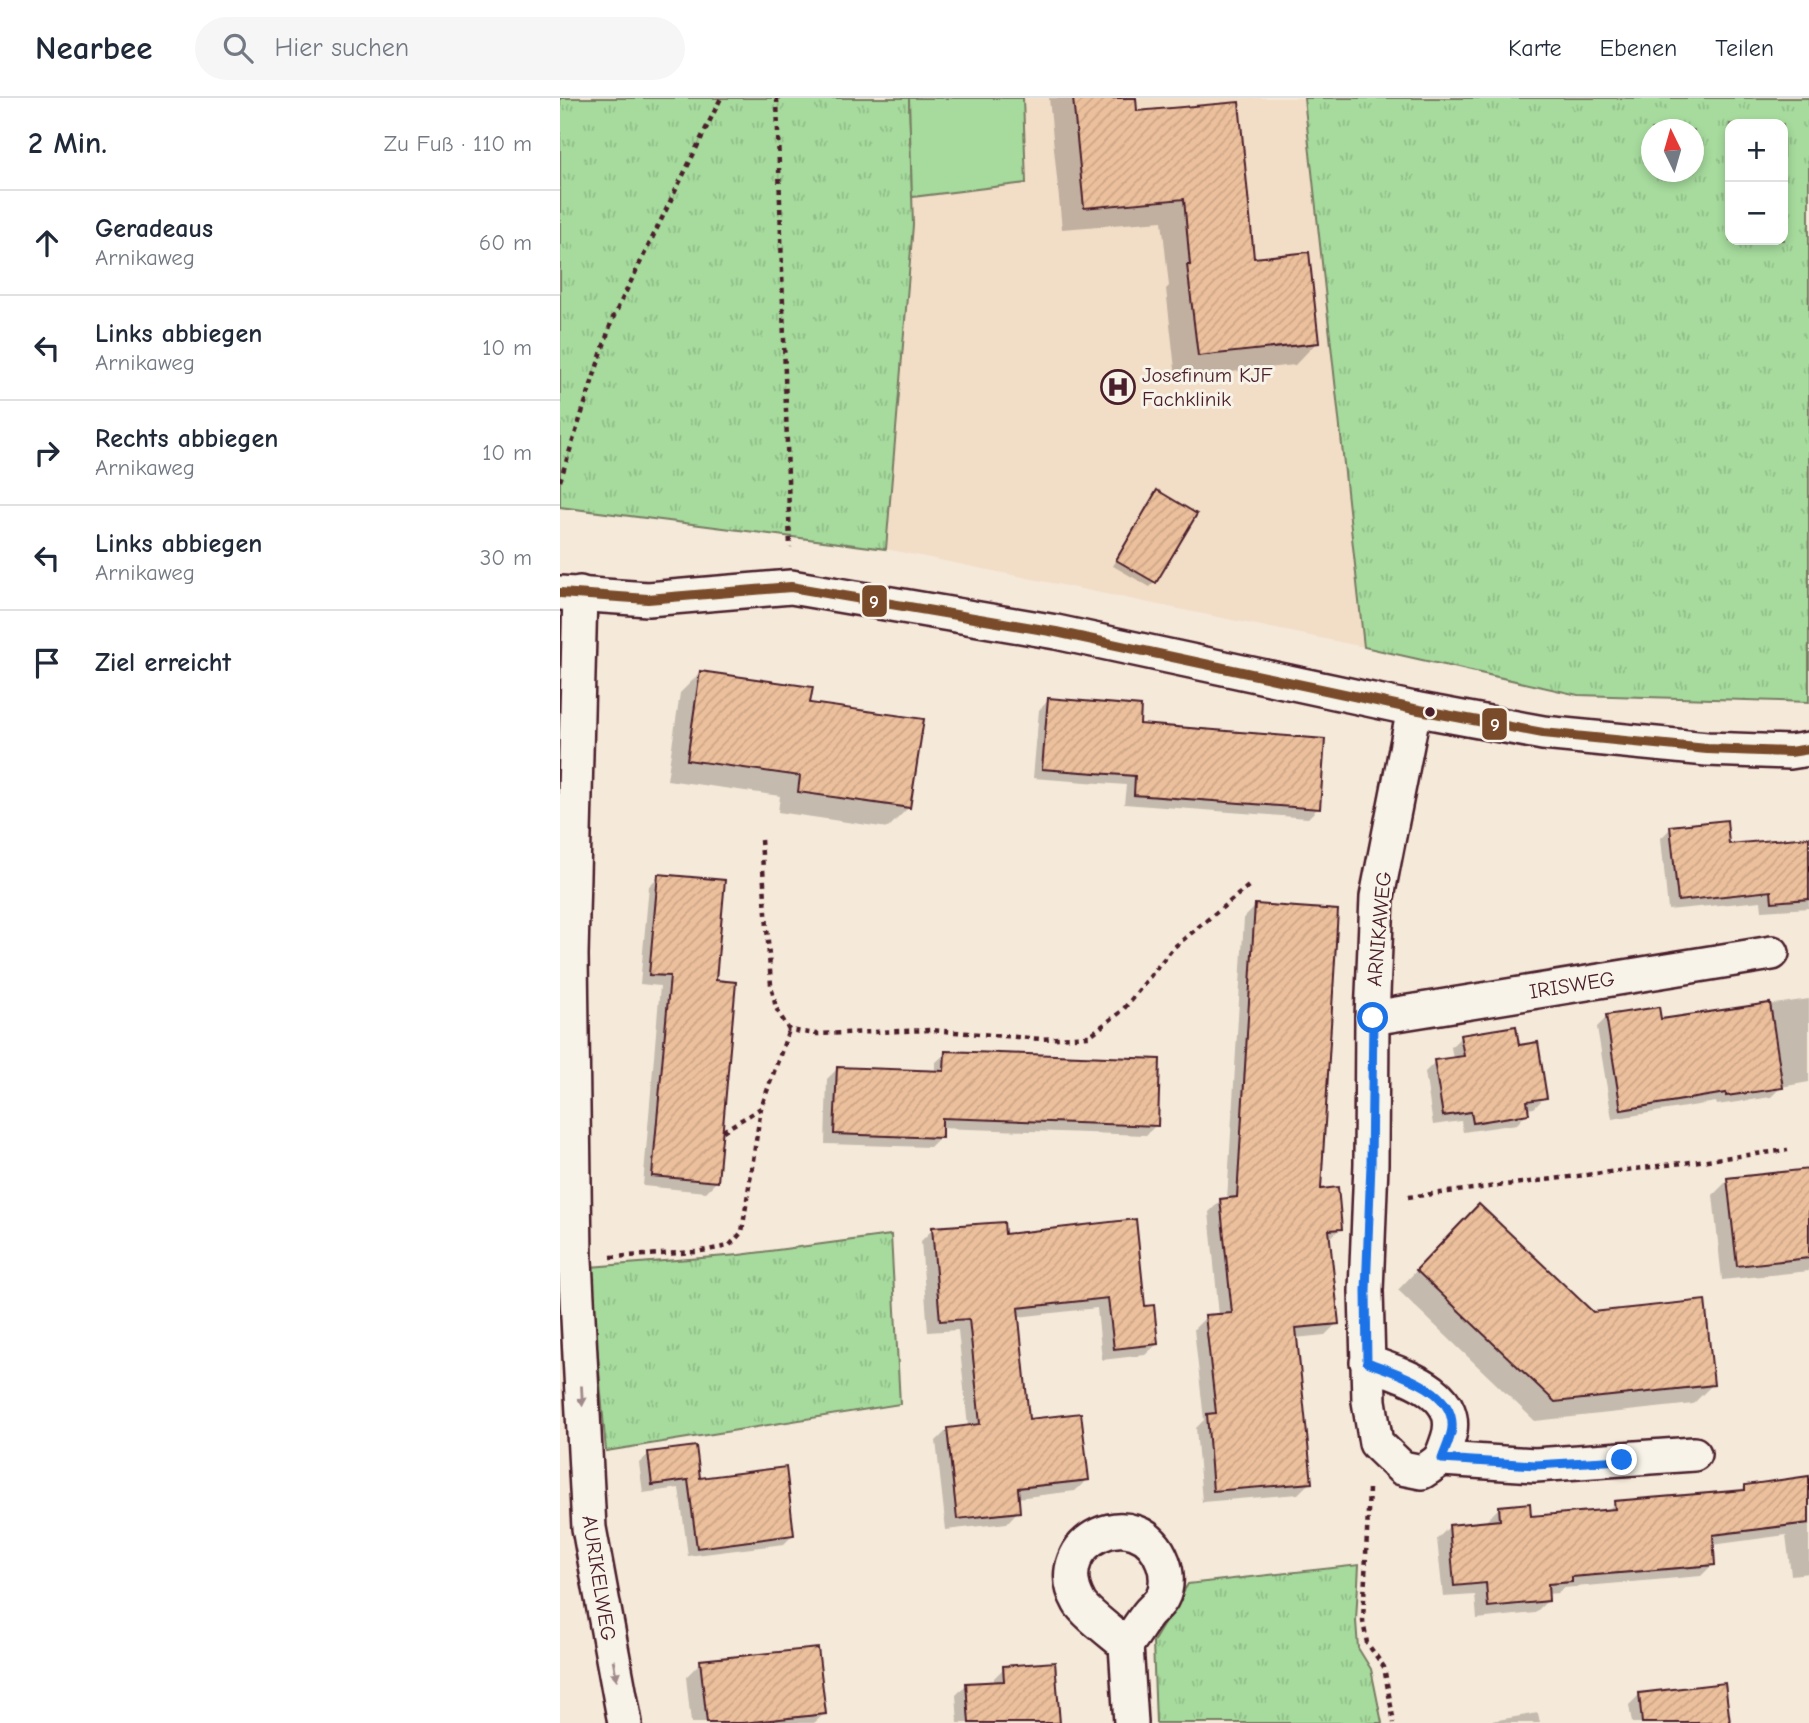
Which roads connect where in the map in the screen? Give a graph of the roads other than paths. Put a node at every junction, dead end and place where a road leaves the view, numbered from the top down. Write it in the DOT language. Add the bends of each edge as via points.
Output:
graph roads {
  1 [pos="570,593"];
  2 [pos="1415,709"];
  3 [pos="1809,749"];
  4 [pos="1772,953"];
  5 [pos="1373,1018"];
  6 [pos="1367,1362"];
  7 [pos="1694,1454"];
  8 [pos="1442,1459"];
  9 [pos="1126,1645"];
  10 [pos="625,1723"];
  11 [pos="1130,1723"];
  1 -- 2 [label="street" via="648,599 791,587 1056,632"];
  1 -- 10 [label="street, AURIKELWEG, one-way" via="575,1260 589,1528"];
  2 -- 3 [label="street" via="1544,733 1707,749"];
  2 -- 5 [label="street, ARNIKAWEG" via="1377,897"];
  4 -- 5 [label="street, IRISWEG"];
  5 -- 6 [label="street, ARNIKAWEG"];
  6 -- 8 [label="street" via="1416,1381 1444,1399 1452,1426"];
  6 -- 8 [label="street, ARNIKAWEG" via="1376,1443 1402,1468 1422,1472"];
  7 -- 8 [label="street" via="1535,1465"];
  9 -- 11 [label="street"];
}
